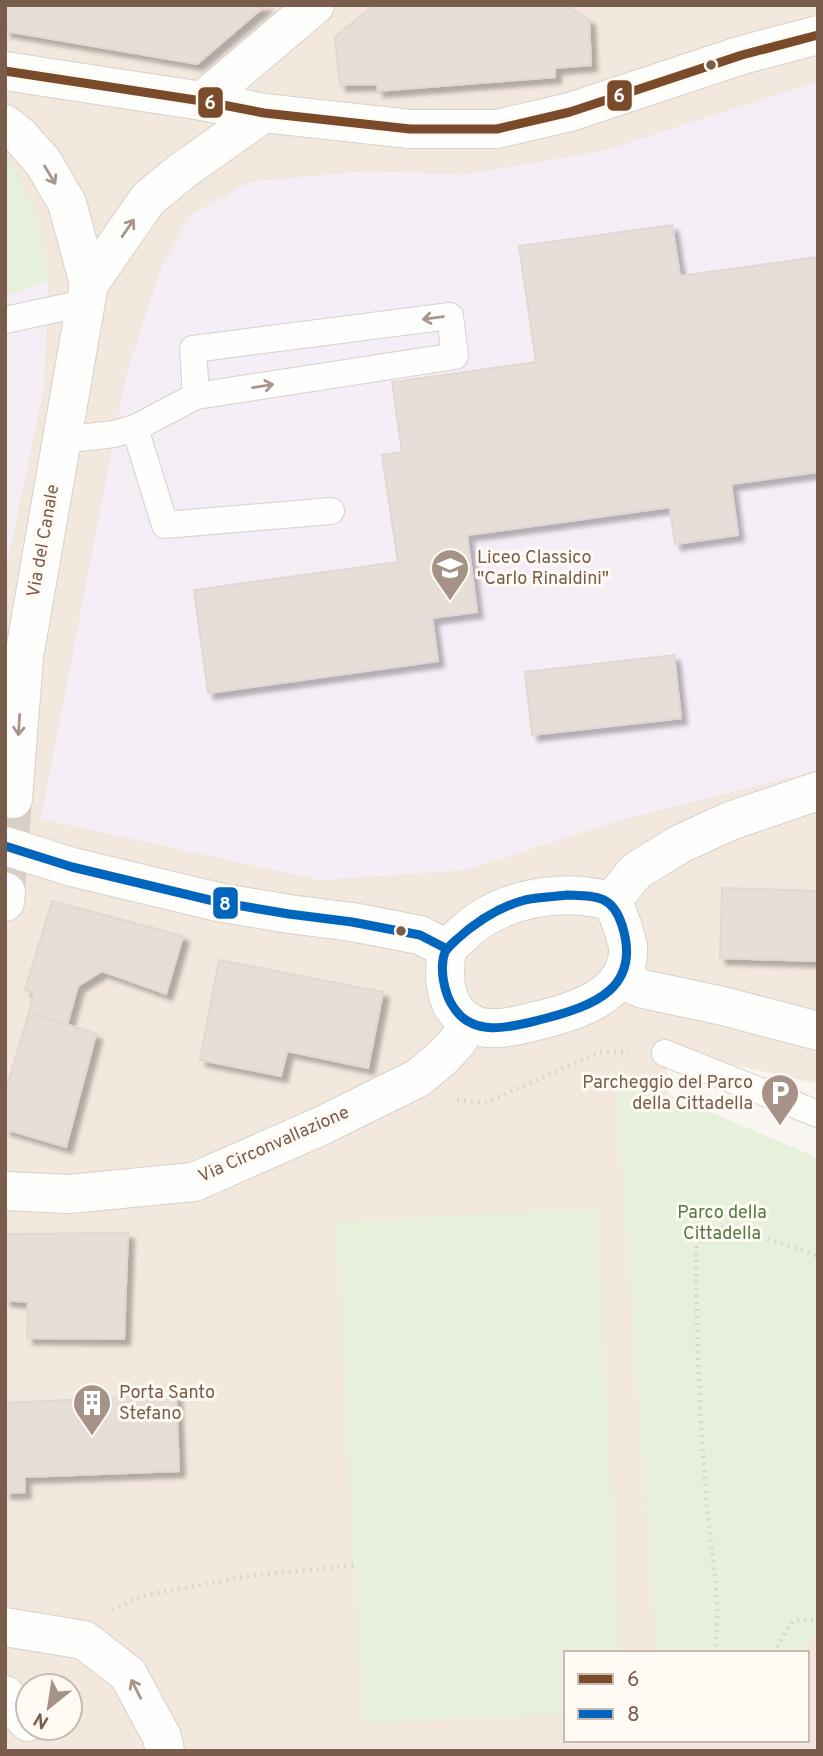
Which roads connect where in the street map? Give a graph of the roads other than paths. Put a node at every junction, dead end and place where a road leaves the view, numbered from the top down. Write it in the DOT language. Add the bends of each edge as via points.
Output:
graph roads {
  1 [pos="315,5"];
  2 [pos="818,35"];
  3 [pos="5,71"];
  4 [pos="202,102"];
  5 [pos="264,113"];
  6 [pos="5,124"];
  7 [pos="87,294"];
  8 [pos="5,320"];
  9 [pos="195,396"];
  10 [pos="135,428"];
  11 [pos="62,440"];
  12 [pos="331,511"];
  13 [pos="818,791"];
  14 [pos="13,799"];
  15 [pos="5,846"];
  16 [pos="611,902"];
  17 [pos="447,949"];
  18 [pos="619,979"];
  19 [pos="469,1022"];
  20 [pos="818,1031"];
  21 [pos="665,1053"];
  22 [pos="818,1114"];
  23 [pos="5,1191"];
  24 [pos="5,1627"];
  25 [pos="165,1751"];
  1 -- 4 [label="street"];
  2 -- 5 [label="street" via="570,112 497,129 410,129"];
  3 -- 4 [label="street"];
  4 -- 5 [label="street"];
  7 -- 5 [label="street, Via del Canale, one-way" via="148,200"];
  6 -- 7 [label="street, Via del Canale, one-way" via="43,162 67,203"];
  7 -- 8 [label="lane"];
  7 -- 11 [label="street, Via del Canale"];
  9 -- 9 [label="lane, one-way" via="455,356 450,316 193,349"];
  9 -- 10 [label="lane"];
  10 -- 11 [label="lane"];
  10 -- 12 [label="lane" via="165,525"];
  11 -- 14 [label="street, Via del Canale, one-way" via="24,657"];
  13 -- 16 [label="street" via="730,821 680,844 636,871"];
  15 -- 17 [label="street" via="218,902 420,935"];
  16 -- 17 [label="street" via="568,895 524,900 493,912"];
  16 -- 18 [label="street" via="628,946"];
  17 -- 19 [label="street" via="445,989 454,1009"];
  18 -- 19 [label="street" via="591,1004 548,1018 488,1028"];
  18 -- 20 [label="street" via="643,989"];
  19 -- 23 [label="street, Via Circonvallazione" via="442,1059 418,1078 194,1182 69,1194"];
  21 -- 22 [label="lane"];
  25 -- 24 [label="street, one-way" via="128,1674 84,1640"];
}
